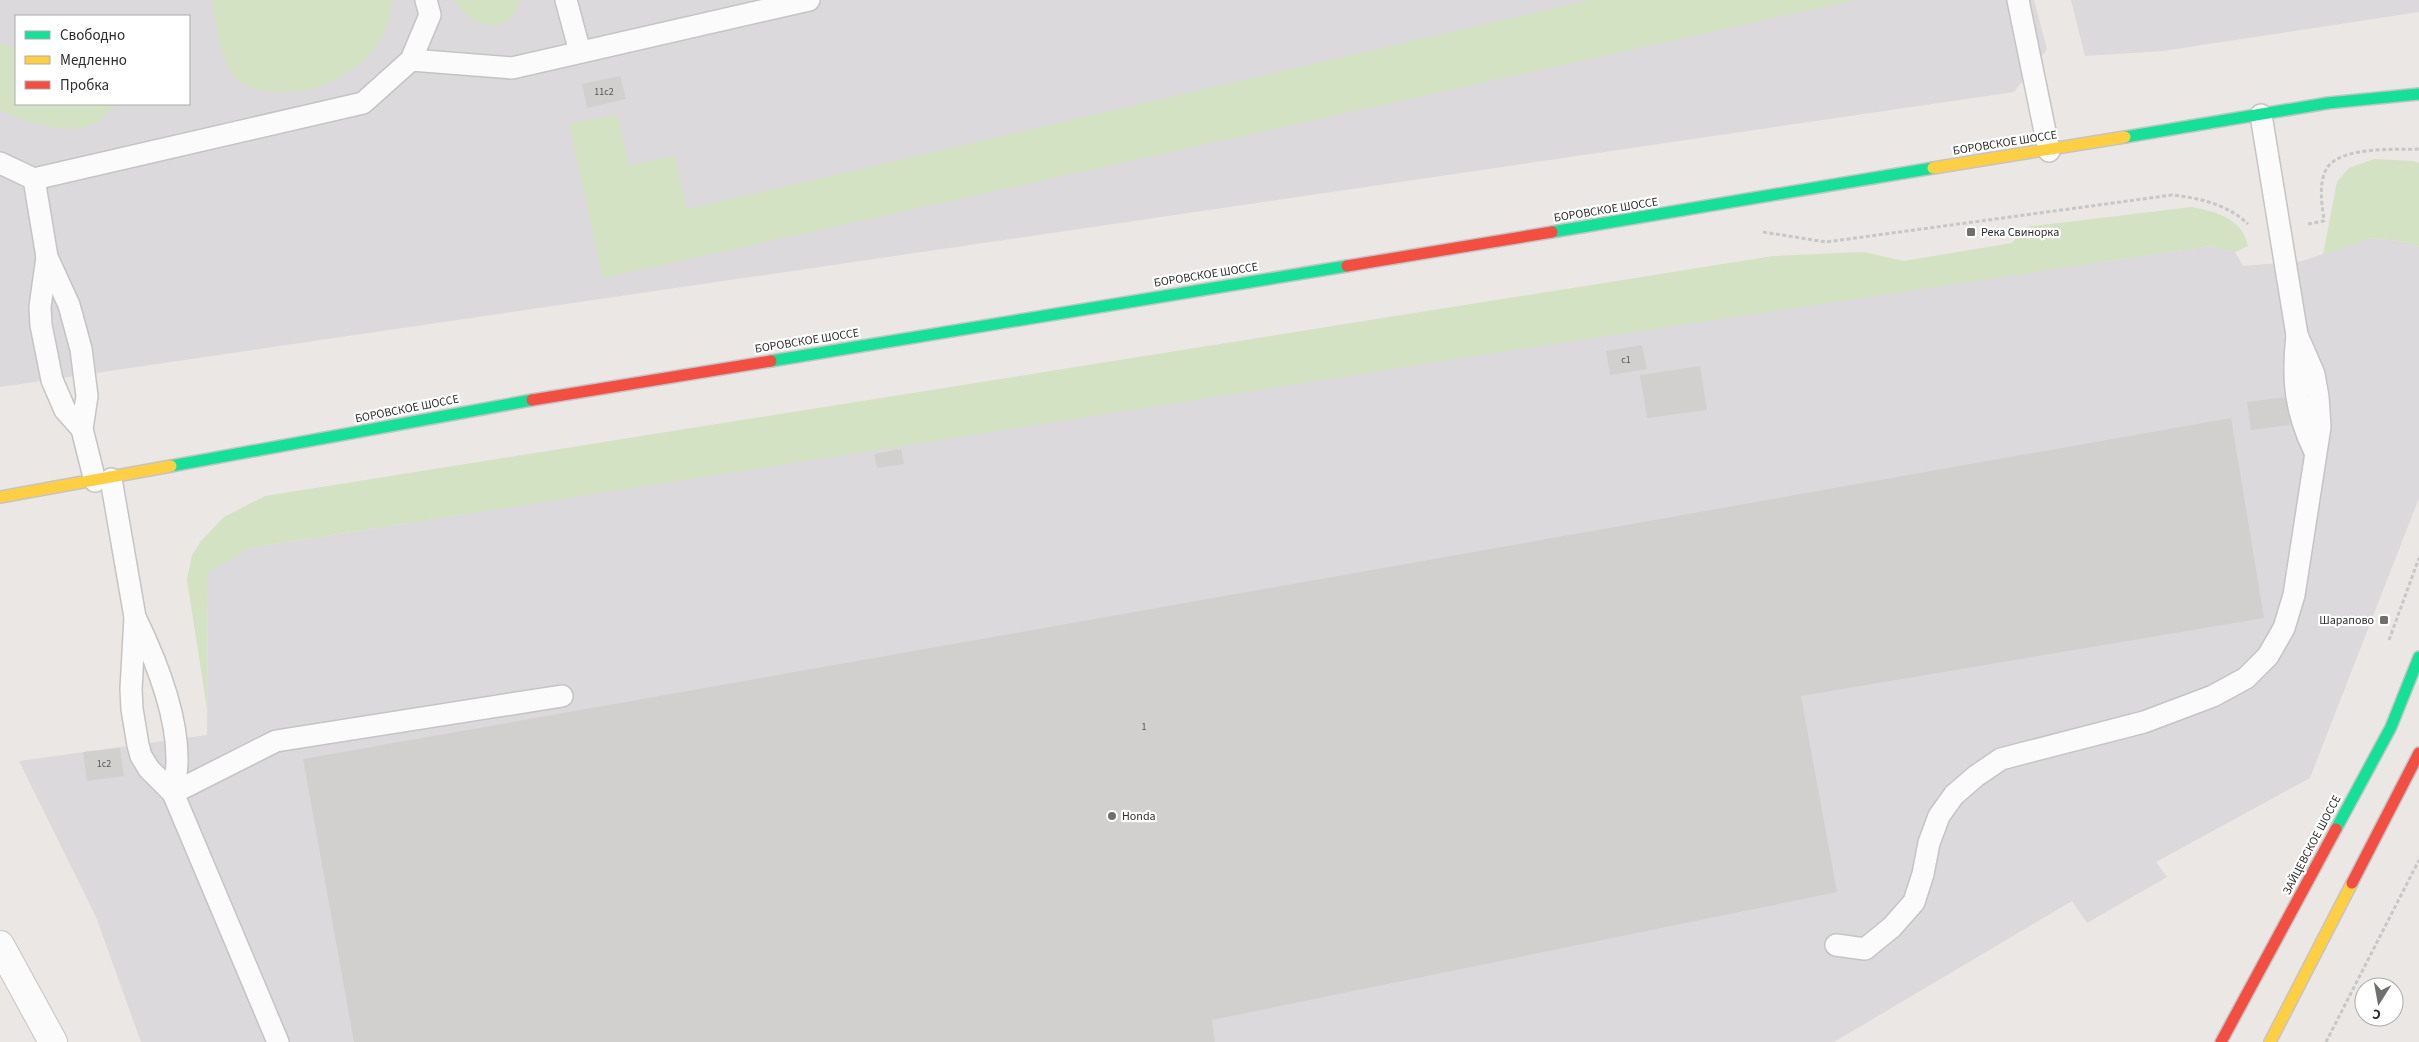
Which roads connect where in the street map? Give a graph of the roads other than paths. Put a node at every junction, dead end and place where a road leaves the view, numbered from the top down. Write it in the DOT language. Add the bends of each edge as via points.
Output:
graph roads {
  1 [pos="426,0"];
  2 [pos="566,0"];
  3 [pos="809,0"];
  4 [pos="2018,0"];
  5 [pos="580,52"];
  6 [pos="411,60"];
  7 [pos="2419,94"];
  8 [pos="2261,115"];
  9 [pos="2048,150"];
  10 [pos="0,163"];
  11 [pos="34,179"];
  12 [pos="47,257"];
  13 [pos="82,429"];
  14 [pos="103,480"];
  15 [pos="0,497"];
  16 [pos="135,617"];
  17 [pos="2419,657"];
  18 [pos="562,696"];
  19 [pos="2419,753"];
  20 [pos="173,793"];
  21 [pos="0,945"];
  22 [pos="1836,945"];
  23 [pos="53,1042"];
  24 [pos="278,1042"];
  25 [pos="2221,1042"];
  26 [pos="2270,1042"];
  1 -- 6 [label="lane" via="430,15"];
  2 -- 5 [label="lane"];
  3 -- 5 [label="lane"];
  4 -- 9 [label="lane"];
  5 -- 6 [label="lane" via="512,68"];
  6 -- 11 [label="lane" via="363,104"];
  7 -- 8 [label="main road, БОРОВСКОЕ ШОССЕ"];
  8 -- 9 [label="main road, БОРОВСКОЕ ШОССЕ"];
  8 -- 22 [label="lane" via="2297,335 2293,367 2296,400 2315,452 2294,596 2284,628 2268,656 2246,678 2213,696 2144,722 2001,759 1976,776 1954,795 1939,816 1914,902 1865,949"];
  9 -- 14 [label="main road, БОРОВСКОЕ ШОССЕ" via="504,405"];
  10 -- 11 [label="lane"];
  11 -- 12 [label="lane"];
  12 -- 13 [label="lane" via="69,305 81,349 87,396"];
  12 -- 13 [label="lane" via="40,307 52,380 65,410"];
  13 -- 14 [label="lane"];
  14 -- 15 [label="main road, БОРОВСКОЕ ШОССЕ"];
  14 -- 16 [label="lane"];
  16 -- 20 [label="lane" via="162,680 169,709 177,763"];
  16 -- 20 [label="lane" via="131,689 138,745 149,769"];
  17 -- 25 [label="main road, ЗАЙЦЕВСКОЕ ШОССЕ" via="2391,727"];
  18 -- 20 [label="lane" via="276,742"];
  19 -- 26 [label="main road"];
  20 -- 24 [label="lane"];
  21 -- 23 [label="street"];
}
